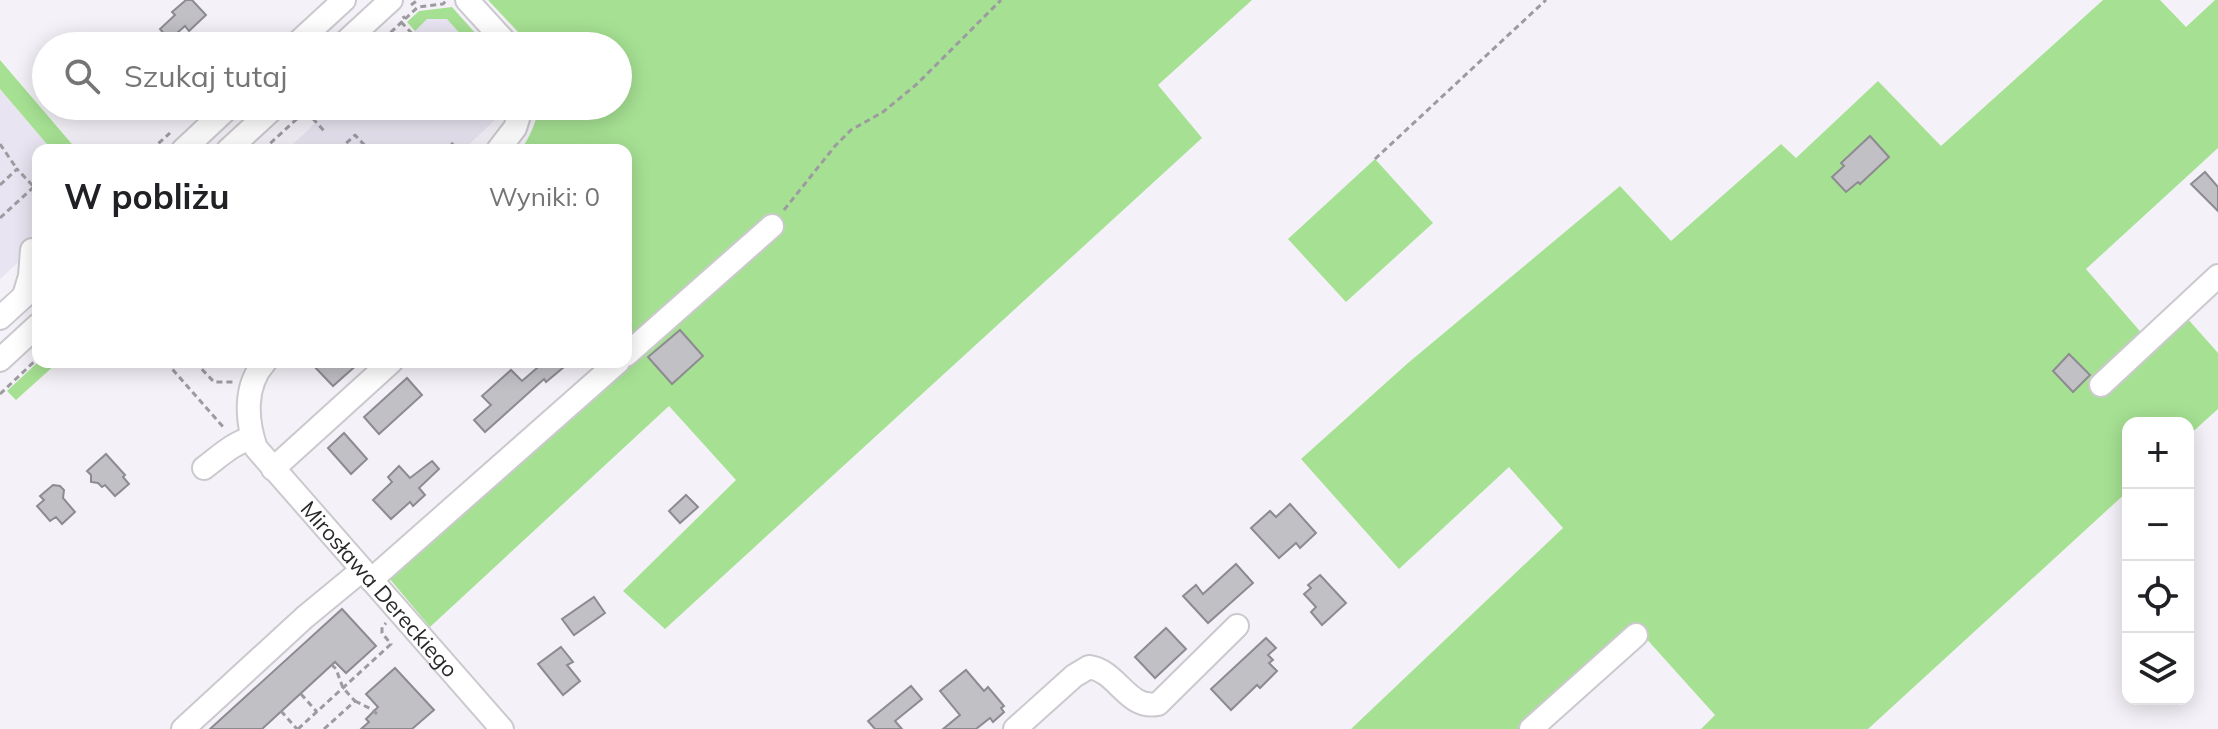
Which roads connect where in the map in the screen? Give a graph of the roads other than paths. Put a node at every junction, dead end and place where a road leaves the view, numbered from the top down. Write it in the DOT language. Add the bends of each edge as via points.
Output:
graph roads {
  1 [pos="344,0"];
  2 [pos="391,0"];
  3 [pos="467,0"];
  4 [pos="309,32"];
  5 [pos="356,32"];
  6 [pos="496,32"];
  7 [pos="215,120"];
  8 [pos="261,120"];
  9 [pos="518,120"];
  10 [pos="189,144"];
  11 [pos="235,144"];
  12 [pos="503,144"];
  13 [pos="772,226"];
  14 [pos="32,250"];
  15 [pos="2218,276"];
  16 [pos="31,290"];
  17 [pos="0,318"];
  18 [pos="32,331"];
  19 [pos="632,350"];
  20 [pos="0,360"];
  21 [pos="262,368"];
  22 [pos="384,368"];
  23 [pos="611,368"];
  24 [pos="2101,385"];
  25 [pos="254,443"];
  26 [pos="204,468"];
  27 [pos="273,469"];
  28 [pos="367,575"];
  29 [pos="1237,626"];
  30 [pos="1636,635"];
  31 [pos="183,729"];
  32 [pos="502,729"];
  33 [pos="1015,729"];
  34 [pos="1531,729"];
  1 -- 4 [label="street"];
  2 -- 5 [label="street"];
  3 -- 6 [label="street"];
  7 -- 10 [label="street"];
  8 -- 11 [label="street"];
  9 -- 12 [label="street"];
  13 -- 19 [label="street"];
  14 -- 16 [label="street"];
  15 -- 24 [label="street"];
  16 -- 17 [label="street"];
  18 -- 20 [label="street"];
  21 -- 25 [label="street" via="248,414"];
  22 -- 27 [label="street"];
  23 -- 28 [label="street"];
  25 -- 26 [label="street" via="240,441"];
  25 -- 27 [label="street, Mirosława Dereckiego"];
  27 -- 28 [label="street, Mirosława Dereckiego"];
  28 -- 31 [label="street" via="305,617"];
  28 -- 32 [label="street, Mirosława Dereckiego"];
  29 -- 33 [label="street" via="1158,704 1134,701 1102,670 1089,667"];
  30 -- 34 [label="street"];
}
